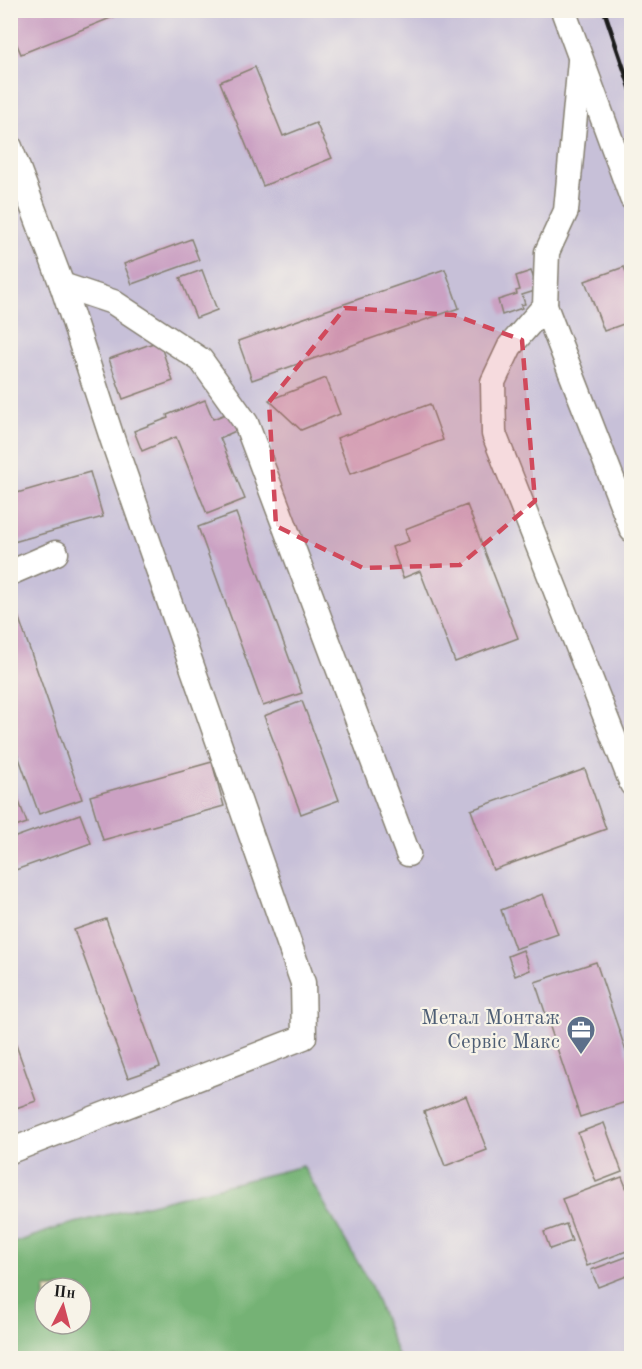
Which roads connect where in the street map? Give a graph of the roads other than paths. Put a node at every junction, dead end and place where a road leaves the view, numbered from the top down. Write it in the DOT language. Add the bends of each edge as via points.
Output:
graph roads {
  1 [pos="562,10"];
  2 [pos="580,61"];
  3 [pos="10,147"];
  4 [pos="632,198"];
  5 [pos="62,285"];
  6 [pos="545,306"];
  7 [pos="632,530"];
  8 [pos="56,553"];
  9 [pos="10,573"];
  10 [pos="632,784"];
  11 [pos="408,854"];
  12 [pos="11,1150"];
  1 -- 2 [label="lane"];
  2 -- 4 [label="lane"];
  2 -- 6 [label="lane" via="566,211 547,252"];
  3 -- 5 [label="lane"];
  5 -- 11 [label="lane" via="113,302 201,360 246,423"];
  5 -- 12 [label="lane" via="303,983 304,1037"];
  6 -- 7 [label="lane"];
  6 -- 10 [label="lane" via="510,346 493,382 494,434"];
  8 -- 9 [label="lane"];
}
